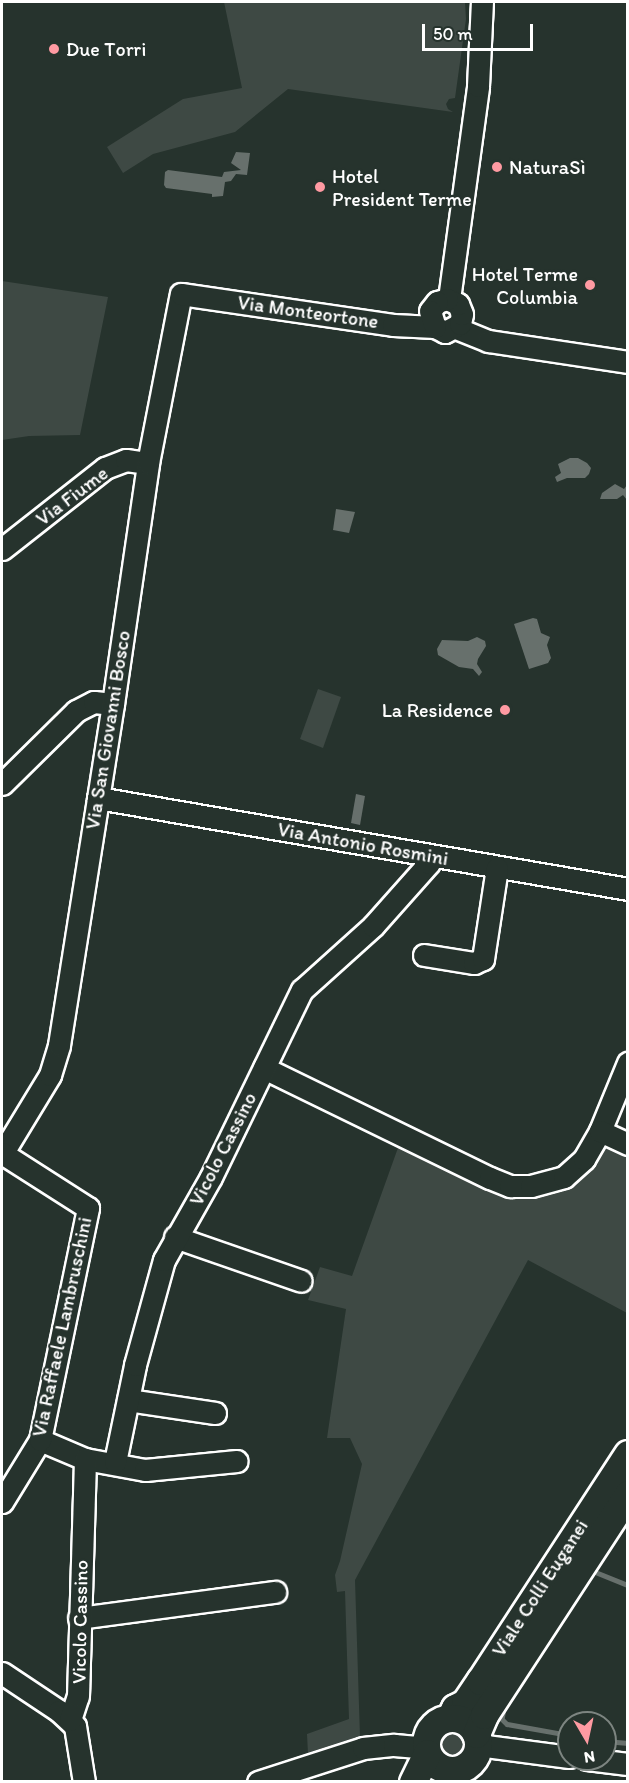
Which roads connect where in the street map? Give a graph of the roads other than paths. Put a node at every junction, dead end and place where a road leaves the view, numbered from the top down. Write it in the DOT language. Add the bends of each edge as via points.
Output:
graph roads {
  1 [pos="482,2"];
  2 [pos="181,294"];
  3 [pos="449,299"];
  4 [pos="435,327"];
  5 [pos="456,328"];
  6 [pos="627,362"];
  7 [pos="148,463"];
  8 [pos="2,549"];
  9 [pos="113,704"];
  10 [pos="2,784"];
  11 [pos="98,798"];
  12 [pos="431,856"];
  13 [pos="497,868"];
  14 [pos="627,889"];
  15 [pos="424,955"];
  16 [pos="627,1063"];
  17 [pos="264,1068"];
  18 [pos="600,1131"];
  19 [pos="627,1144"];
  20 [pos="2,1154"];
  21 [pos="175,1237"];
  22 [pos="301,1281"];
  23 [pos="128,1400"];
  24 [pos="215,1413"];
  25 [pos="40,1440"];
  26 [pos="627,1454"];
  27 [pos="85,1459"];
  28 [pos="237,1461"];
  29 [pos="115,1462"];
  30 [pos="627,1494"];
  31 [pos="2,1502"];
  32 [pos="274,1592"];
  33 [pos="79,1618"];
  34 [pos="2,1673"];
  35 [pos="450,1718"];
  36 [pos="70,1720"];
  37 [pos="477,1739"];
  38 [pos="427,1750"];
  39 [pos="557,1755"];
  40 [pos="444,1776"];
  41 [pos="84,1782"];
  42 [pos="258,1782"];
  43 [pos="413,1782"];
  1 -- 3 [label="street" via="478,86"];
  2 -- 4 [label="street, Via Monteortone" via="393,325"];
  2 -- 7 [label="street, Via San Giovanni Bosco"];
  3 -- 4 [label="street" via="433,306 430,317"];
  3 -- 5 [label="street" via="458,303 462,314"];
  4 -- 5 [label="street, Via Monteortone" via="445,332"];
  5 -- 6 [label="street, Via Monteortone" via="488,341"];
  7 -- 8 [label="street, Via Fiume" via="126,460 105,468"];
  7 -- 9 [label="street, Via San Giovanni Bosco"];
  9 -- 10 [label="street" via="94,702 76,711"];
  9 -- 11 [label="street, Via San Giovanni Bosco"];
  11 -- 12 [label="street, Via Antonio Rosmini"];
  11 -- 20 [label="street, Via San Giovanni Bosco" via="59,1045 50,1075"];
  12 -- 13 [label="street, Via Antonio Rosmini"];
  12 -- 17 [label="street, Vicolo Cassino" via="373,926 302,990"];
  13 -- 14 [label="street, Via Antonio Rosmini"];
  13 -- 15 [label="street" via="483,958 474,963"];
  16 -- 18 [label="street"];
  17 -- 18 [label="street" via="510,1186 531,1186 564,1178 584,1159"];
  17 -- 21 [label="street, Vicolo Cassino" via="211,1177"];
  18 -- 19 [label="street"];
  20 -- 25 [label="street, Via Raffaele Lambruschini" via="88,1208"];
  21 -- 22 [label="street"];
  21 -- 23 [label="street, Vicolo Cassino" via="156,1284"];
  23 -- 24 [label="street"];
  23 -- 29 [label="street, Vicolo Cassino"];
  25 -- 27 [label="street"];
  25 -- 31 [label="street, Via Raffaele Lambruschini"];
  26 -- 35 [label="main road, Viale Colli Euganei" via="480,1681"];
  27 -- 29 [label="street"];
  27 -- 33 [label="street, Vicolo Cassino"];
  28 -- 29 [label="street" via="145,1470"];
  30 -- 37 [label="main road, Viale Colli Euganei" via="484,1715"];
  32 -- 33 [label="street"];
  33 -- 36 [label="street, Vicolo Cassino" via="78,1696"];
  34 -- 36 [label="street"];
  35 -- 37 [label="main road" via="465,1722"];
  35 -- 38 [label="main road, Viale Colli Euganei" via="429,1731"];
  36 -- 41 [label="street" via="78,1736"];
  37 -- 39 [label="street"];
  37 -- 40 [label="main road, Viale Colli Euganei" via="472,1760"];
  38 -- 40 [label="main road, Viale Colli Euganei"];
  38 -- 42 [label="street" via="394,1745 363,1748"];
  38 -- 43 [label="main road, Viale Colli Euganei"];
}
